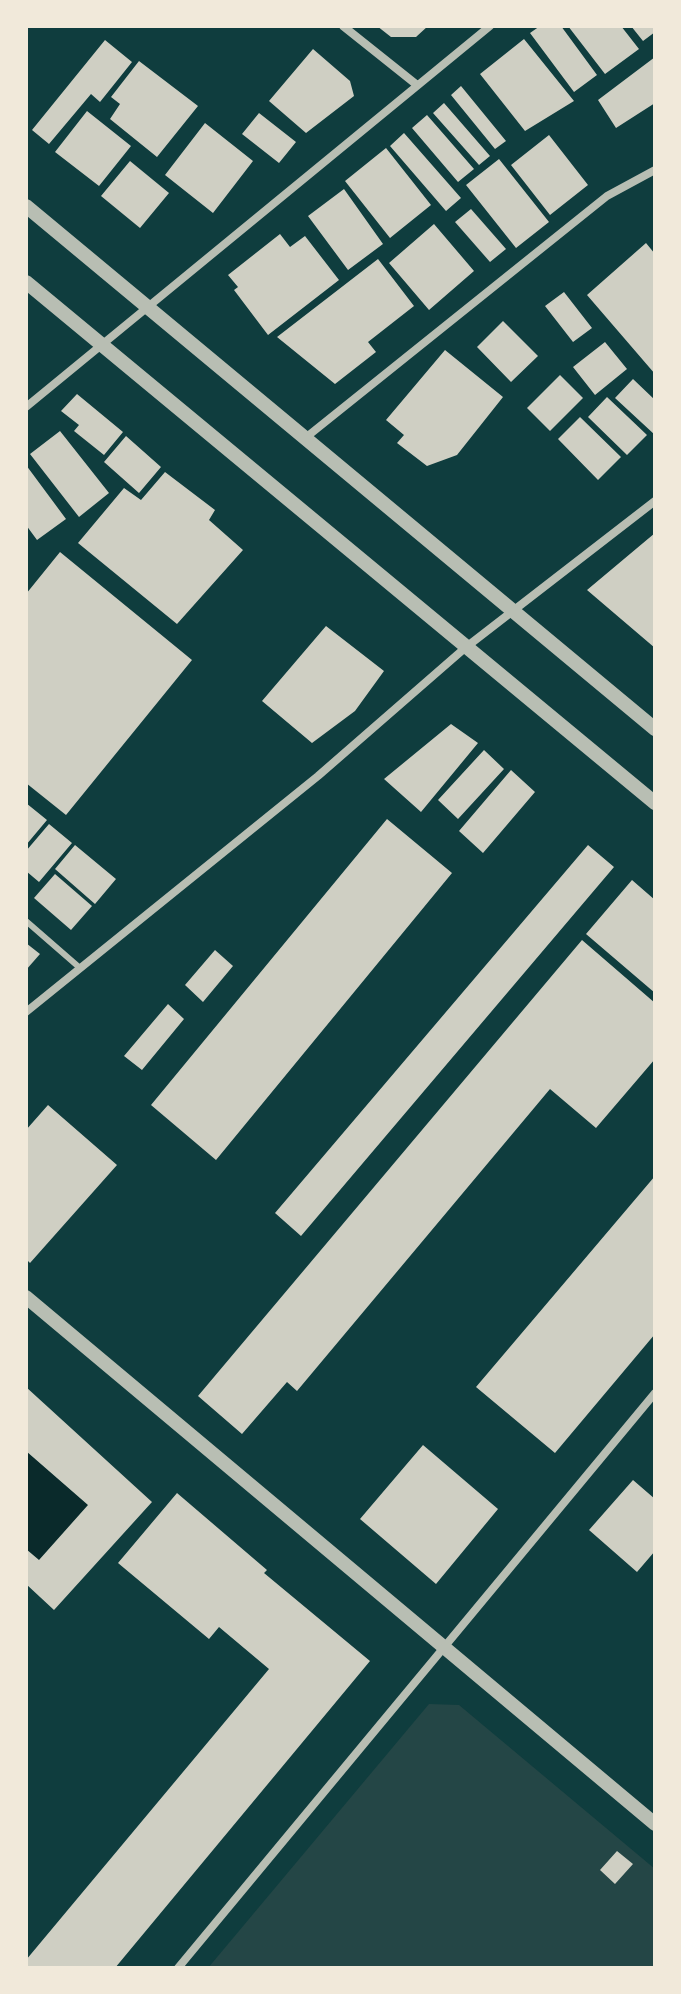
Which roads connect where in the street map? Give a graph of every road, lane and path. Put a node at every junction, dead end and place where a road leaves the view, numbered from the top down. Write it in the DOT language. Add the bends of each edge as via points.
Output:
graph roads {
  1 [pos="343,26"];
  2 [pos="490,26"];
  3 [pos="417,85"];
  4 [pos="655,170"];
  5 [pos="26,206"];
  6 [pos="26,282"];
  7 [pos="146,307"];
  8 [pos="100,344"];
  9 [pos="26,407"];
  10 [pos="304,440"];
  11 [pos="655,501"];
  12 [pos="512,612"];
  13 [pos="465,648"];
  14 [pos="655,729"];
  15 [pos="655,803"];
  16 [pos="26,921"];
  17 [pos="80,968"];
  18 [pos="26,1012"];
  19 [pos="26,1297"];
  20 [pos="655,1393"];
  21 [pos="443,1645"];
  22 [pos="655,1824"];
  23 [pos="178,1968"];
  1 -- 3 [label="street"];
  2 -- 3 [label="street"];
  3 -- 7 [label="street"];
  4 -- 10 [label="street" via="607,196"];
  5 -- 7 [label="street"];
  6 -- 8 [label="street"];
  7 -- 8 [label="street"];
  7 -- 10 [label="street"];
  8 -- 9 [label="street"];
  8 -- 13 [label="street"];
  10 -- 12 [label="street"];
  11 -- 12 [label="street"];
  12 -- 13 [label="street"];
  12 -- 14 [label="street"];
  13 -- 15 [label="street"];
  13 -- 17 [label="street" via="318,776"];
  16 -- 17 [label="lane"];
  17 -- 18 [label="street"];
  19 -- 21 [label="street"];
  20 -- 21 [label="street"];
  21 -- 22 [label="street"];
  21 -- 23 [label="street"];
}
